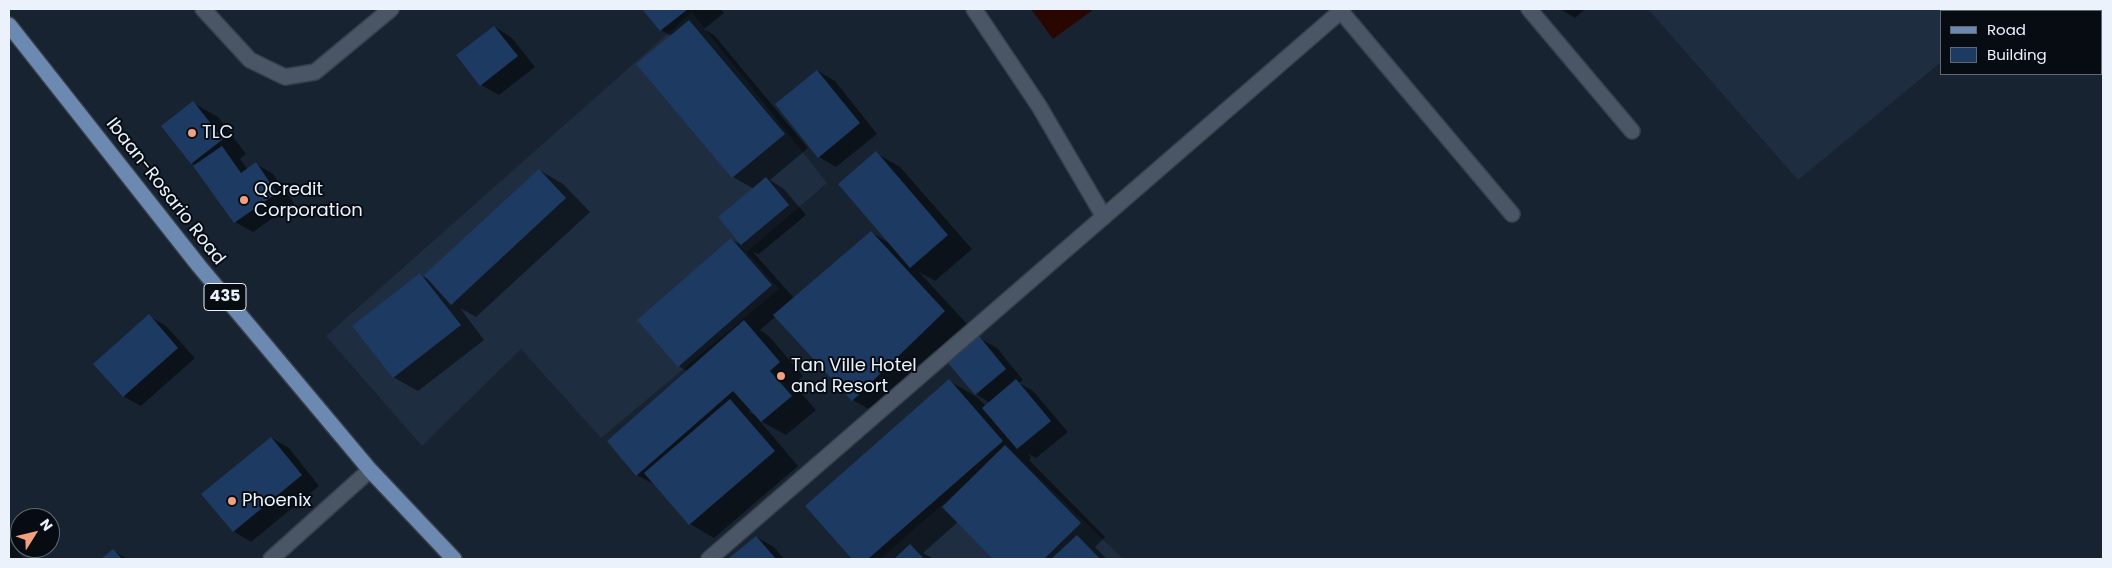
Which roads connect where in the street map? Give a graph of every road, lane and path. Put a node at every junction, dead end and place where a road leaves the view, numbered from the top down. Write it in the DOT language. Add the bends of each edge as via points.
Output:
graph roads {
  1 [pos="203,9"];
  2 [pos="391,9"];
  3 [pos="974,9"];
  4 [pos="1529,9"];
  5 [pos="1340,10"];
  6 [pos="9,25"];
  7 [pos="1632,130"];
  8 [pos="1512,214"];
  9 [pos="1104,217"];
  10 [pos="370,470"];
  11 [pos="271,559"];
  12 [pos="454,559"];
  13 [pos="709,559"];
  1 -- 2 [label="street" via="250,60 285,77 314,72"];
  3 -- 9 [label="street" via="1039,106"];
  4 -- 7 [label="street"];
  5 -- 8 [label="street"];
  5 -- 9 [label="street"];
  6 -- 10 [label="main road, Ibaan-Rosario Road / 435" via="200,266"];
  9 -- 13 [label="street"];
  10 -- 11 [label="street"];
  10 -- 12 [label="main road, Ibaan-Rosario Road / 435"];
}
